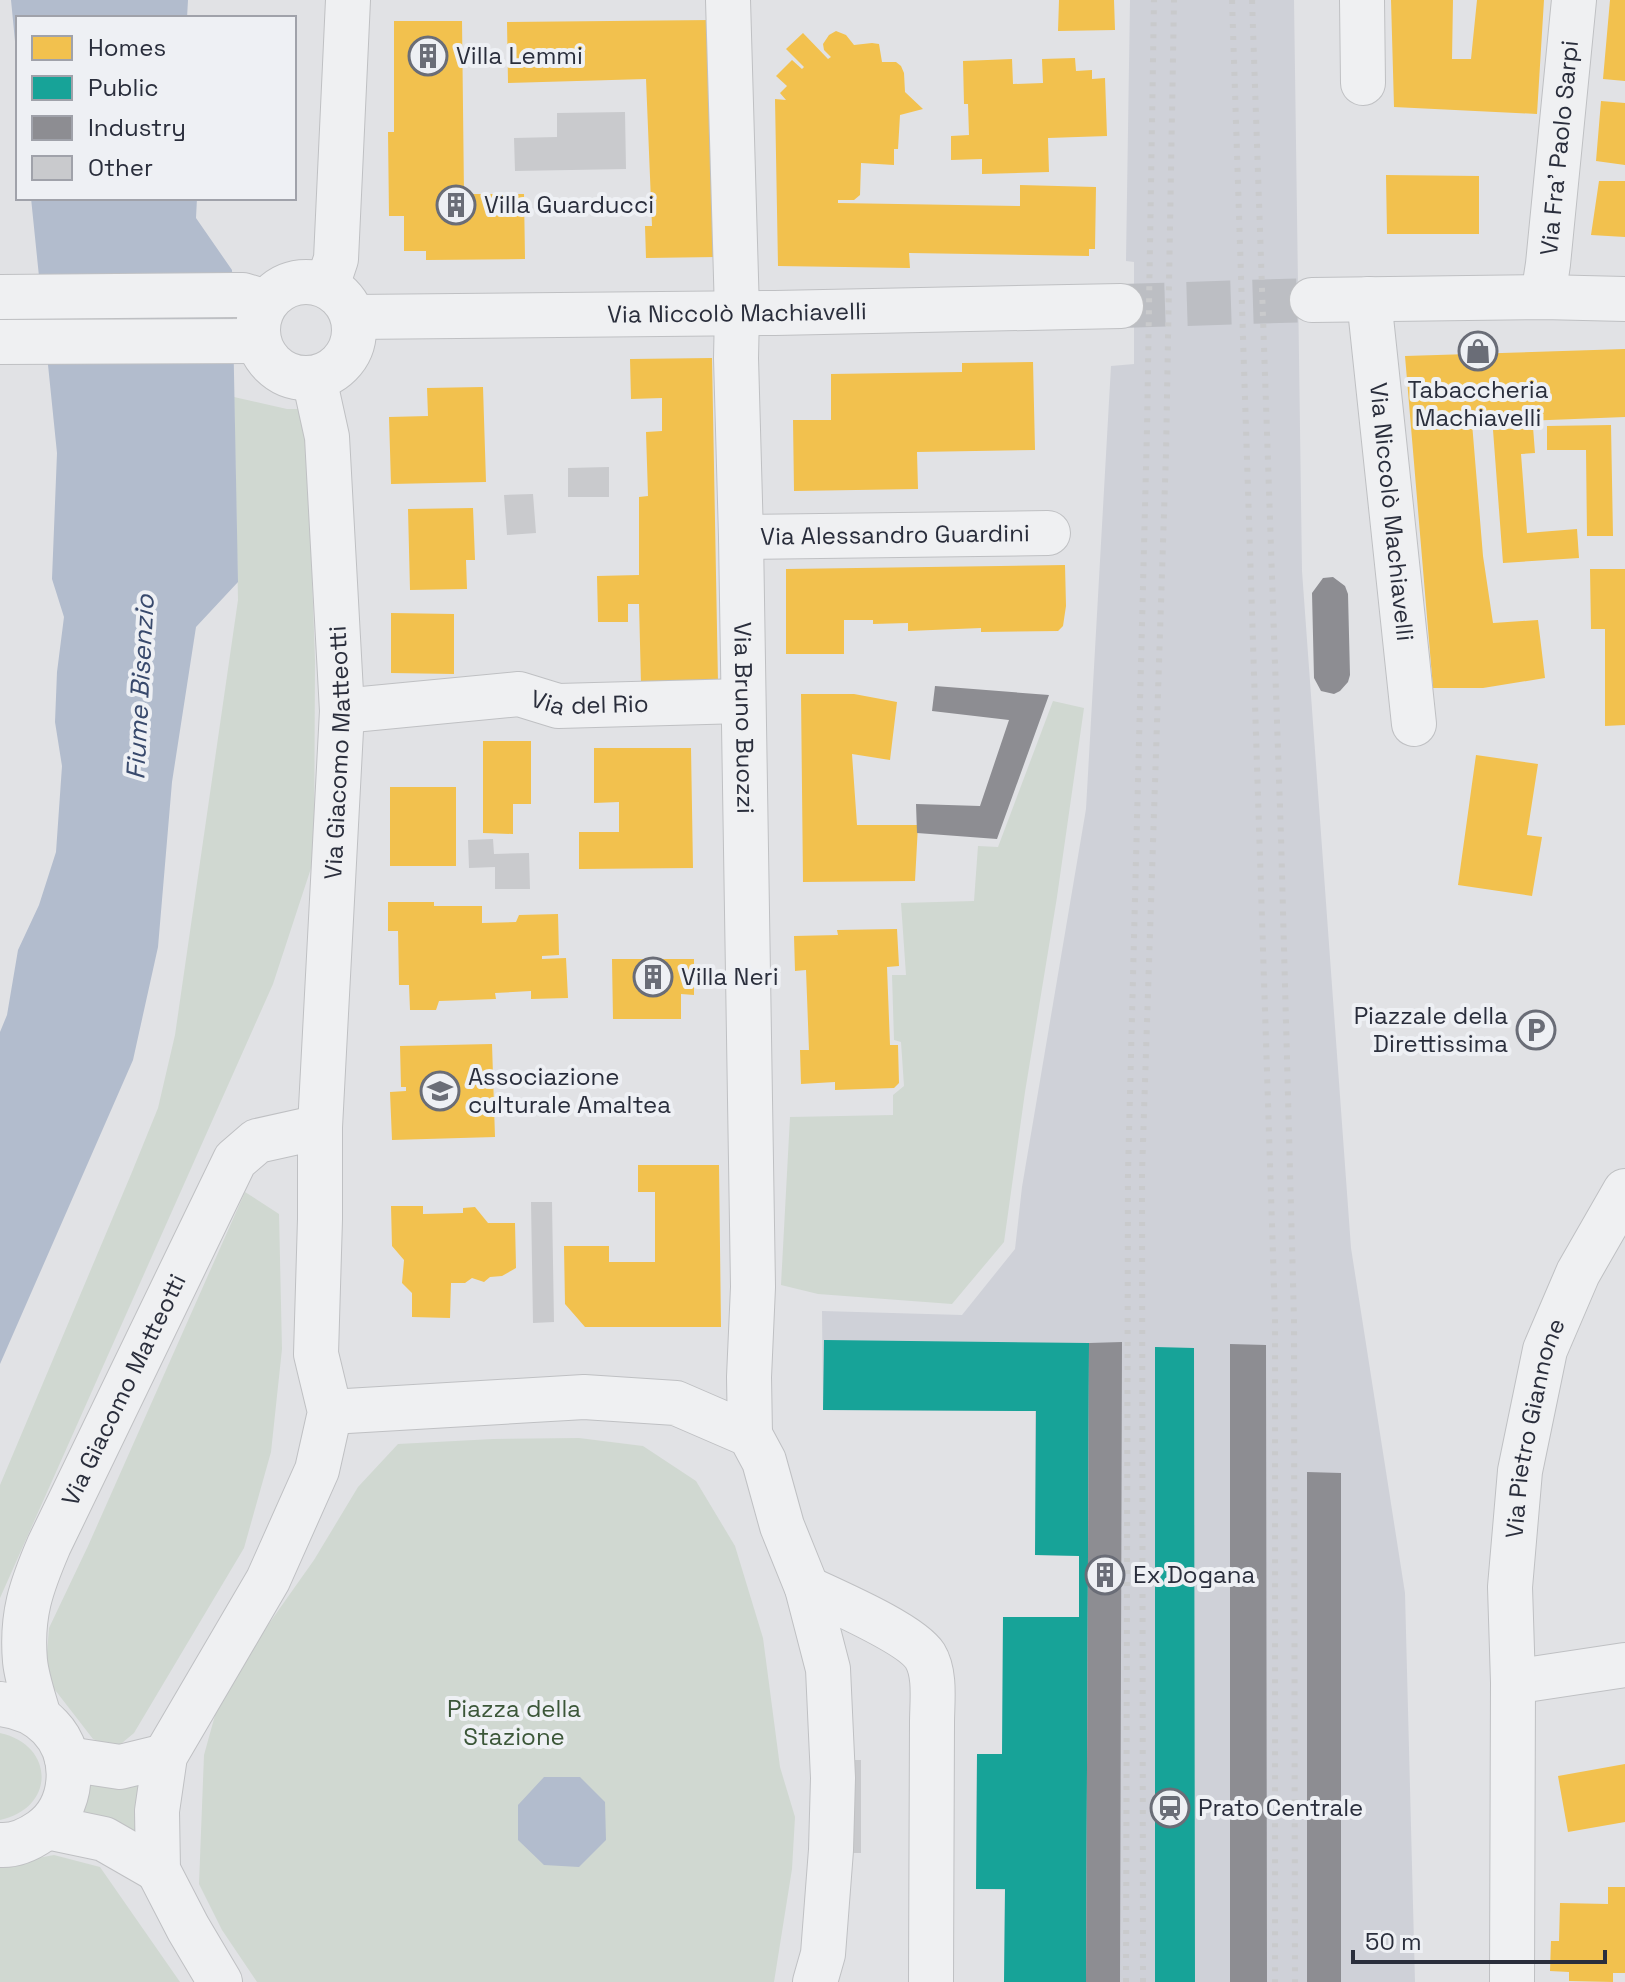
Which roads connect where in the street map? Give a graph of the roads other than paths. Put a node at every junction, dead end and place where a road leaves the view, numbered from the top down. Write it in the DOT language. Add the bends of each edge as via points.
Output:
graph roads {
  1 [pos="348,0"];
  2 [pos="728,0"];
  3 [pos="1362,0"];
  4 [pos="1574,0"];
  5 [pos="1363,83"];
  6 [pos="0,297"];
  7 [pos="1543,297"];
  8 [pos="1369,299"];
  9 [pos="1625,299"];
  10 [pos="1312,300"];
  11 [pos="340,302"];
  12 [pos="1121,306"];
  13 [pos="737,312"];
  14 [pos="248,320"];
  15 [pos="0,342"];
  16 [pos="314,378"];
  17 [pos="1048,533"];
  18 [pos="741,537"];
  19 [pos="743,701"];
  20 [pos="342,711"];
  21 [pos="1414,724"];
  22 [pos="320,1127"];
  23 [pos="1625,1191"];
  24 [pos="330,1412"];
  25 [pos="750,1435"];
  26 [pos="807,1588"];
  27 [pos="1625,1665"];
  28 [pos="1513,1682"];
  29 [pos="19,1710"];
  30 [pos="165,1756"];
  31 [pos="67,1759"];
  32 [pos="47,1827"];
  33 [pos="0,1845"];
  34 [pos="158,1870"];
  35 [pos="220,1982"];
  36 [pos="815,1982"];
  37 [pos="931,1982"];
  38 [pos="1512,1982"];
  1 -- 11 [label="street" via="336,259"];
  2 -- 13 [label="street, Via Bruno Buozzi"];
  3 -- 5 [label="street"];
  4 -- 7 [label="street, Via Fra' Paolo Sarpi"];
  6 -- 14 [label="street"];
  7 -- 8 [label="street"];
  7 -- 9 [label="street"];
  8 -- 10 [label="street"];
  8 -- 21 [label="street, Via Niccolò Machiavelli"];
  11 -- 13 [label="street, Via Niccolò Machiavelli"];
  11 -- 14 [label="street" via="314,282 300,282 275,292"];
  11 -- 16 [label="street" via="355,333 351,350 330,373"];
  12 -- 13 [label="street, Via Niccolò Machiavelli"];
  13 -- 18 [label="street, Via Bruno Buozzi"];
  14 -- 15 [label="street"];
  14 -- 16 [label="street" via="273,366 300,379"];
  16 -- 20 [label="street, Via Giacomo Matteotti" via="327,437"];
  17 -- 18 [label="street, Via Alessandro Guardini"];
  18 -- 19 [label="street, Via Bruno Buozzi"];
  19 -- 20 [label="street, Via del Rio" via="558,706 519,694"];
  19 -- 25 [label="street, Via Bruno Buozzi" via="753,1287"];
  20 -- 22 [label="street, Via Giacomo Matteotti"];
  22 -- 24 [label="street, Via Giacomo Matteotti" via="316,1354"];
  22 -- 29 [label="street, Via Giacomo Matteotti" via="257,1141 235,1160 32,1583 24,1619"];
  23 -- 28 [label="street, Via Pietro Giannone" via="1578,1273 1545,1350 1520,1471 1510,1587"];
  24 -- 25 [label="street" via="584,1397 676,1403"];
  24 -- 30 [label="street" via="317,1470 268,1580"];
  25 -- 26 [label="street" via="764,1461"];
  26 -- 36 [label="street" via="828,1669 833,1778 823,1954"];
  26 -- 37 [label="street" via="909,1640 925,1657 932,1723"];
  27 -- 28 [label="street"];
  28 -- 38 [label="street, Via Pietro Giannone"];
  29 -- 31 [label="street" via="52,1728"];
  30 -- 31 [label="street" via="120,1767"];
  30 -- 34 [label="street" via="157,1811"];
  31 -- 32 [label="street" via="66,1796"];
  32 -- 33 [label="street" via="28,1840"];
  32 -- 34 [label="street" via="104,1839"];
  34 -- 35 [label="street"];
}
